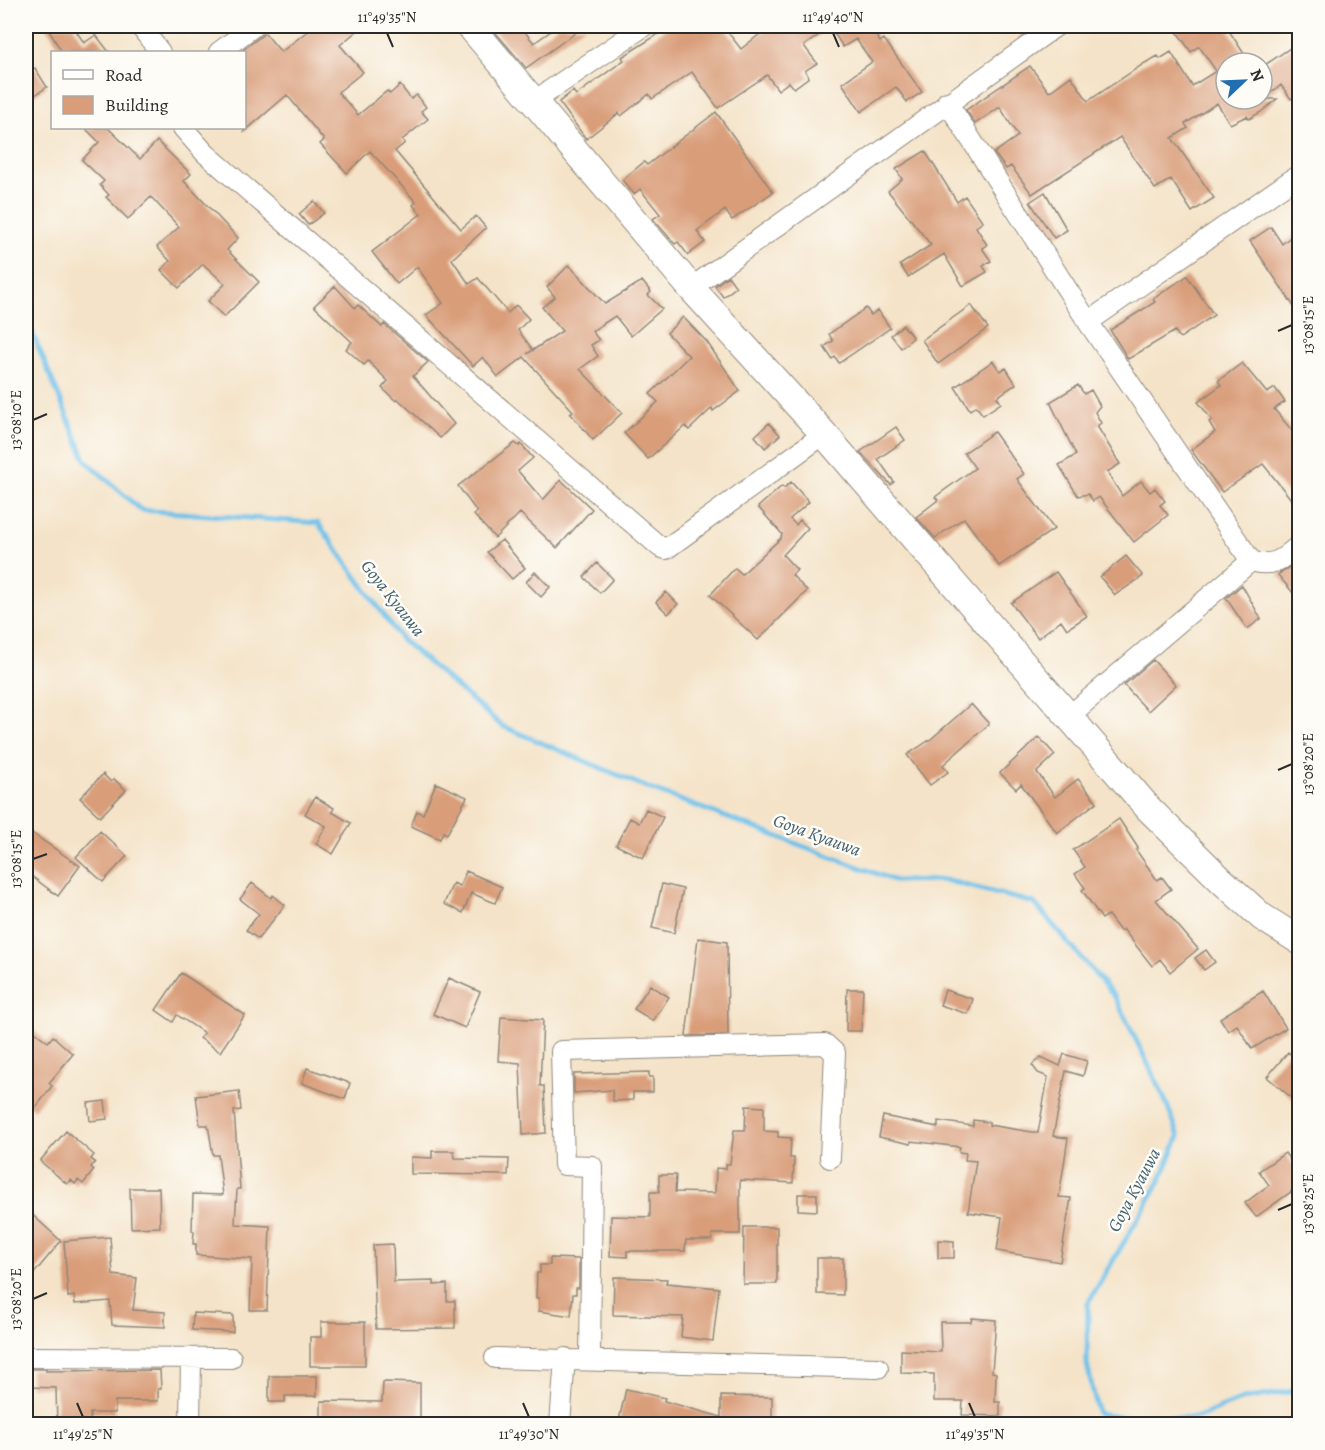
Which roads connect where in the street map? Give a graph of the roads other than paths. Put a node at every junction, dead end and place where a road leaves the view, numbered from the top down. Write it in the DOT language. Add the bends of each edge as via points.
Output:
graph roads {
  1 [pos="140,26"];
  2 [pos="254,26"];
  3 [pos="470,26"];
  4 [pos="644,26"];
  5 [pos="1056,26"];
  6 [pos="159,51"];
  7 [pos="220,51"];
  8 [pos="533,102"];
  9 [pos="948,102"];
  10 [pos="184,129"];
  11 [pos="1299,174"];
  12 [pos="691,288"];
  13 [pos="1088,322"];
  14 [pos="824,434"];
  15 [pos="1299,544"];
  16 [pos="1251,561"];
  17 [pos="1068,717"];
  18 [pos="1299,941"];
  19 [pos="830,1158"];
  20 [pos="26,1357"];
  21 [pos="191,1358"];
  22 [pos="231,1358"];
  23 [pos="495,1358"];
  24 [pos="565,1358"];
  25 [pos="590,1359"];
  26 [pos="878,1368"];
  27 [pos="190,1425"];
  28 [pos="560,1425"];
  1 -- 6 [label="street"];
  2 -- 7 [label="street"];
  3 -- 8 [label="street"];
  4 -- 8 [label="street"];
  5 -- 9 [label="street"];
  8 -- 12 [label="street"];
  9 -- 12 [label="street"];
  9 -- 13 [label="street"];
  10 -- 14 [label="street" via="214,161 660,547 666,549 676,543"];
  11 -- 13 [label="street"];
  12 -- 14 [label="street"];
  13 -- 16 [label="street"];
  14 -- 17 [label="street"];
  15 -- 16 [label="street" via="1278,563 1264,565"];
  16 -- 17 [label="street"];
  17 -- 18 [label="street" via="1149,808 1221,880 1262,917"];
  19 -- 25 [label="street" via="835,1053 825,1044 561,1051 564,1165 592,1166"];
  20 -- 21 [label="street"];
  21 -- 22 [label="street"];
  21 -- 27 [label="street"];
  23 -- 24 [label="street"];
  24 -- 25 [label="street"];
  24 -- 28 [label="street"];
  25 -- 26 [label="street"];
}
